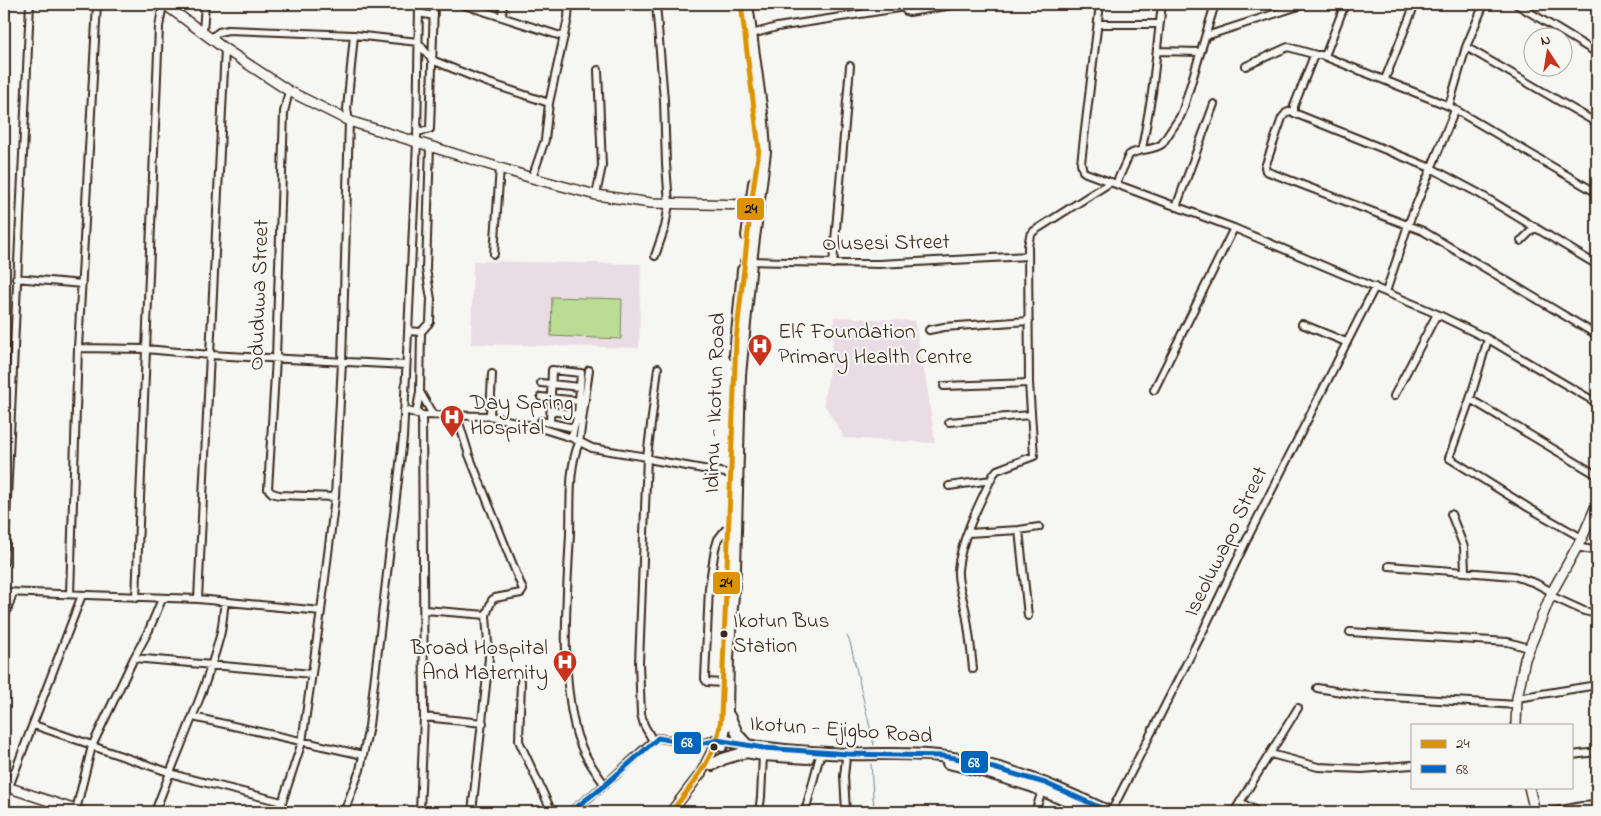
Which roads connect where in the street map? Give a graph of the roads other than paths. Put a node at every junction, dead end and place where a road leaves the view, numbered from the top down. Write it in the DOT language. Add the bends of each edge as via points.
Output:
graph roads {
  1 [pos="30,4"];
  2 [pos="97,4"];
  3 [pos="164,4"];
  4 [pos="205,4"];
  5 [pos="420,4"];
  6 [pos="434,4"];
  7 [pos="461,4"];
  8 [pos="503,4"];
  9 [pos="569,4"];
  10 [pos="656,4"];
  11 [pos="741,4"];
  12 [pos="747,4"];
  13 [pos="959,4"];
  14 [pos="1100,4"];
  15 [pos="1162,4"];
  16 [pos="1215,4"];
  17 [pos="1306,4"];
  18 [pos="1345,4"];
  19 [pos="1415,4"];
  20 [pos="1484,4"];
  21 [pos="1516,4"];
  22 [pos="904,6"];
  23 [pos="419,13"];
  24 [pos="434,16"];
  25 [pos="502,17"];
  26 [pos="1098,24"];
  27 [pos="1159,24"];
  28 [pos="752,34"];
  29 [pos="207,35"];
  30 [pos="354,35"];
  31 [pos="1206,36"];
  32 [pos="564,37"];
  33 [pos="418,42"];
  34 [pos="1466,47"];
  35 [pos="225,49"];
  36 [pos="1157,51"];
  37 [pos="1200,52"];
  38 [pos="1597,53"];
  39 [pos="1316,55"];
  40 [pos="1325,56"];
  41 [pos="432,60"];
  42 [pos="850,66"];
  43 [pos="1246,66"];
  44 [pos="598,70"];
  45 [pos="1385,79"];
  46 [pos="289,91"];
  47 [pos="550,103"];
  48 [pos="1214,104"];
  49 [pos="1452,108"];
  50 [pos="1293,110"];
  51 [pos="349,121"];
  52 [pos="1597,124"];
  53 [pos="417,132"];
  54 [pos="417,142"];
  55 [pos="430,146"];
  56 [pos="1142,149"];
  57 [pos="500,167"];
  58 [pos="1431,168"];
  59 [pos="532,178"];
  60 [pos="1114,183"];
  61 [pos="1597,193"];
  62 [pos="596,195"];
  63 [pos="669,204"];
  64 [pos="751,205"];
  65 [pos="1176,207"];
  66 [pos="1408,225"];
  67 [pos="1535,227"];
  68 [pos="1234,228"];
  69 [pos="1521,241"];
  70 [pos="494,254"];
  71 [pos="656,256"];
  72 [pos="1028,256"];
  73 [pos="747,261"];
  74 [pos="833,264"];
  75 [pos="1597,265"];
  76 [pos="16,278"];
  77 [pos="82,284"];
  78 [pos="1375,287"];
  79 [pos="1386,292"];
  80 [pos="1438,314"];
  81 [pos="1029,321"];
  82 [pos="1302,324"];
  83 [pos="929,330"];
  84 [pos="408,331"];
  85 [pos="421,332"];
  86 [pos="1597,335"];
  87 [pos="1488,339"];
  88 [pos="1346,342"];
  89 [pos="78,348"];
  90 [pos="146,349"];
  91 [pos="210,355"];
  92 [pos="276,358"];
  93 [pos="342,362"];
  94 [pos="406,365"];
  95 [pos="658,368"];
  96 [pos="589,370"];
  97 [pos="492,374"];
  98 [pos="541,383"];
  99 [pos="1029,383"];
  100 [pos="552,384"];
  101 [pos="944,386"];
  102 [pos="580,387"];
  103 [pos="1154,390"];
  104 [pos="420,392"];
  105 [pos="1394,396"];
  106 [pos="541,397"];
  107 [pos="551,398"];
  108 [pos="1470,398"];
  109 [pos="579,401"];
  110 [pos="1597,403"];
  111 [pos="404,410"];
  112 [pos="550,411"];
  113 [pos="419,414"];
  114 [pos="434,415"];
  115 [pos="578,415"];
  116 [pos="1031,415"];
  117 [pos="457,416"];
  118 [pos="490,416"];
  119 [pos="541,421"];
  120 [pos="949,422"];
  121 [pos="550,423"];
  122 [pos="574,428"];
  123 [pos="572,438"];
  124 [pos="580,443"];
  125 [pos="647,456"];
  126 [pos="735,458"];
  127 [pos="731,474"];
  128 [pos="1597,475"];
  129 [pos="991,480"];
  130 [pos="949,486"];
  131 [pos="335,497"];
  132 [pos="1597,504"];
  133 [pos="1451,514"];
  134 [pos="1039,526"];
  135 [pos="730,528"];
  136 [pos="1019,530"];
  137 [pos="968,533"];
  138 [pos="1582,538"];
  139 [pos="1577,547"];
  140 [pos="1597,551"];
  141 [pos="4,563"];
  142 [pos="1389,566"];
  143 [pos="1465,571"];
  144 [pos="4,592"];
  145 [pos="13,593"];
  146 [pos="70,594"];
  147 [pos="1551,594"];
  148 [pos="82,595"];
  149 [pos="136,598"];
  150 [pos="162,599"];
  151 [pos="198,600"];
  152 [pos="225,602"];
  153 [pos="425,610"];
  154 [pos="321,611"];
  155 [pos="1597,614"];
  156 [pos="486,615"];
  157 [pos="1028,616"];
  158 [pos="4,619"];
  159 [pos="1350,632"];
  160 [pos="1529,648"];
  161 [pos="134,658"];
  162 [pos="211,664"];
  163 [pos="973,670"];
  164 [pos="312,674"];
  165 [pos="521,682"];
  166 [pos="722,683"];
  167 [pos="1597,685"];
  168 [pos="1317,688"];
  169 [pos="1517,702"];
  170 [pos="1298,708"];
  171 [pos="727,711"];
  172 [pos="193,717"];
  173 [pos="424,718"];
  174 [pos="483,723"];
  175 [pos="1516,724"];
  176 [pos="34,725"];
  177 [pos="654,741"];
  178 [pos="302,742"];
  179 [pos="718,743"];
  180 [pos="90,745"];
  181 [pos="747,749"];
  182 [pos="1597,752"];
  183 [pos="1271,754"];
  184 [pos="363,755"];
  185 [pos="1574,755"];
  186 [pos="763,756"];
  187 [pos="846,758"];
  188 [pos="819,759"];
  189 [pos="712,765"];
  190 [pos="1411,765"];
  191 [pos="170,771"];
  192 [pos="1026,780"];
  193 [pos="605,785"];
  194 [pos="6,788"];
  195 [pos="1529,788"];
  196 [pos="1042,791"];
  197 [pos="282,802"];
  198 [pos="1240,802"];
  199 [pos="1597,806"];
  200 [pos="79,811"];
  201 [pos="66,812"];
  202 [pos="155,812"];
  203 [pos="278,812"];
  204 [pos="344,812"];
  205 [pos="420,812"];
  206 [pos="472,812"];
  207 [pos="552,812"];
  208 [pos="570,812"];
  209 [pos="671,812"];
  210 [pos="678,812"];
  211 [pos="758,812"];
  212 [pos="805,812"];
  213 [pos="846,812"];
  214 [pos="1035,812"];
  215 [pos="1093,812"];
  216 [pos="1111,812"];
  217 [pos="1234,812"];
  218 [pos="1258,812"];
  219 [pos="1535,812"];
  220 [pos="1551,812"];
  1 -- 76 [label="street"];
  2 -- 77 [label="street"];
  3 -- 29 [label="street"];
  3 -- 90 [label="street" via="159,28"];
  4 -- 29 [label="street"];
  5 -- 23 [label="street"];
  6 -- 24 [label="street"];
  7 -- 25 [label="street"];
  8 -- 25 [label="street"];
  9 -- 32 [label="street"];
  10 -- 63 [label="street"];
  11 -- 64 [label="main road" via="759,149"];
  12 -- 28 [label="main road"];
  13 -- 22 [label="street" via="909,12"];
  14 -- 26 [label="street"];
  15 -- 27 [label="street"];
  16 -- 31 [label="street"];
  17 -- 31 [label="street"];
  18 -- 40 [label="street"];
  19 -- 45 [label="street"];
  20 -- 34 [label="street"];
  21 -- 38 [label="street"];
  22 -- 28 [label="street"];
  23 -- 24 [label="street"];
  23 -- 33 [label="street"];
  24 -- 41 [label="street"];
  25 -- 32 [label="street"];
  26 -- 27 [label="street"];
  26 -- 60 [label="street" via="1081,163 1086,173"];
  27 -- 36 [label="street"];
  28 -- 73 [label="main road" via="764,152"];
  29 -- 30 [label="street" via="228,30"];
  29 -- 35 [label="street"];
  30 -- 33 [label="street"];
  30 -- 51 [label="street" via="347,109"];
  31 -- 37 [label="street"];
  32 -- 47 [label="street"];
  33 -- 41 [label="street"];
  33 -- 53 [label="street"];
  34 -- 49 [label="street"];
  34 -- 52 [label="street"];
  35 -- 46 [label="street"];
  35 -- 91 [label="street"];
  36 -- 37 [label="street"];
  36 -- 56 [label="street"];
  37 -- 56 [label="street" via="1180,117 1159,147"];
  39 -- 40 [label="street"];
  39 -- 43 [label="street" via="1288,47"];
  39 -- 50 [label="street" via="1312,58"];
  40 -- 45 [label="street"];
  41 -- 47 [label="street"];
  41 -- 53 [label="street" via="430,129"];
  42 -- 74 [label="street"];
  44 -- 62 [label="street" via="602,166"];
  45 -- 49 [label="street"];
  46 -- 51 [label="street"];
  46 -- 92 [label="street, Oduduwa Street" via="284,112"];
  47 -- 59 [label="street" via="545,140"];
  48 -- 65 [label="street"];
  49 -- 58 [label="street"];
  49 -- 61 [label="street"];
  50 -- 58 [label="street"];
  50 -- 66 [label="street" via="1282,118 1266,172"];
  51 -- 54 [label="street"];
  51 -- 93 [label="street"];
  53 -- 54 [label="street"];
  54 -- 55 [label="street"];
  54 -- 84 [label="street"];
  55 -- 57 [label="street"];
  55 -- 85 [label="street" via="426,269 431,299 430,322"];
  56 -- 60 [label="street" via="1129,155"];
  57 -- 59 [label="street"];
  57 -- 70 [label="street"];
  58 -- 66 [label="street"];
  58 -- 67 [label="street"];
  59 -- 62 [label="street"];
  60 -- 65 [label="street"];
  60 -- 72 [label="street" via="1034,231 1029,241"];
  62 -- 63 [label="street"];
  63 -- 64 [label="street"];
  63 -- 71 [label="street"];
  64 -- 73 [label="main road"];
  65 -- 68 [label="street"];
  66 -- 79 [label="street"];
  66 -- 86 [label="street"];
  67 -- 69 [label="street"];
  67 -- 75 [label="street"];
  68 -- 78 [label="street"];
  68 -- 103 [label="street"];
  72 -- 74 [label="street, Olusesi Street"];
  72 -- 81 [label="street"];
  73 -- 74 [label="street, Olusesi Street"];
  73 -- 126 [label="main road"];
  76 -- 77 [label="street"];
  76 -- 141 [label="street"];
  77 -- 89 [label="street"];
  78 -- 79 [label="street"];
  78 -- 88 [label="street, Iseoluwapo Street"];
  79 -- 80 [label="street"];
  80 -- 87 [label="street"];
  80 -- 105 [label="street"];
  81 -- 83 [label="street"];
  81 -- 99 [label="street"];
  82 -- 88 [label="street"];
  84 -- 85 [label="street"];
  84 -- 94 [label="street"];
  85 -- 104 [label="street"];
  87 -- 108 [label="street"];
  87 -- 110 [label="street"];
  88 -- 216 [label="street, Iseoluwapo Street"];
  89 -- 90 [label="street"];
  89 -- 146 [label="street"];
  90 -- 91 [label="street"];
  90 -- 149 [label="street"];
  91 -- 92 [label="street"];
  91 -- 151 [label="street"];
  92 -- 93 [label="street"];
  92 -- 131 [label="street, Oduduwa Street" via="268,489 279,495"];
  93 -- 94 [label="street"];
  93 -- 131 [label="street"];
  94 -- 111 [label="street"];
  95 -- 125 [label="street"];
  96 -- 124 [label="street"];
  97 -- 118 [label="street"];
  98 -- 100 [label="street"];
  99 -- 101 [label="street"];
  99 -- 116 [label="street"];
  100 -- 102 [label="street"];
  100 -- 102 [label="street" via="552,370 581,373"];
  100 -- 107 [label="street"];
  102 -- 109 [label="street"];
  104 -- 113 [label="street"];
  104 -- 114 [label="street"];
  106 -- 107 [label="street"];
  107 -- 109 [label="street"];
  107 -- 112 [label="street"];
  108 -- 128 [label="street"];
  108 -- 138 [label="street" via="1448,458"];
  109 -- 115 [label="street"];
  111 -- 113 [label="street"];
  111 -- 184 [label="street" via="395,511"];
  112 -- 115 [label="street"];
  112 -- 121 [label="street"];
  113 -- 114 [label="street"];
  113 -- 153 [label="street"];
  114 -- 117 [label="street"];
  115 -- 122 [label="street"];
  116 -- 120 [label="street"];
  116 -- 129 [label="street" via="1034,456 997,470"];
  117 -- 118 [label="street"];
  117 -- 156 [label="street" via="468,455 523,590 522,593 494,598"];
  118 -- 123 [label="street"];
  119 -- 121 [label="street"];
  121 -- 122 [label="street"];
  122 -- 123 [label="street"];
  123 -- 124 [label="street"];
  124 -- 125 [label="street" via="592,448"];
  124 -- 193 [label="street" via="576,450 572,484 566,602 567,669 576,730 585,756"];
  125 -- 127 [label="street" via="653,460"];
  125 -- 177 [label="street" via="639,663 641,714"];
  126 -- 127 [label="main road, Idimu - Ikotun Road"];
  126 -- 171 [label="main road" via="735,552"];
  127 -- 135 [label="main road, Idimu - Ikotun Road"];
  129 -- 130 [label="street"];
  129 -- 137 [label="street"];
  131 -- 154 [label="street"];
  132 -- 138 [label="street"];
  133 -- 143 [label="street" via="1465,550"];
  134 -- 136 [label="street"];
  135 -- 166 [label="main road, Idimu - Ikotun Road"];
  135 -- 166 [label="street" via="718,539 715,549 705,679"];
  136 -- 137 [label="street"];
  136 -- 157 [label="street"];
  137 -- 163 [label="street" via="958,570"];
  138 -- 139 [label="street"];
  139 -- 140 [label="street"];
  139 -- 147 [label="street"];
  142 -- 143 [label="street"];
  143 -- 147 [label="street" via="1525,578"];
  144 -- 145 [label="street"];
  145 -- 146 [label="street"];
  145 -- 158 [label="street"];
  146 -- 148 [label="street"];
  147 -- 155 [label="street"];
  147 -- 160 [label="street"];
  148 -- 149 [label="street"];
  148 -- 176 [label="street"];
  149 -- 150 [label="street"];
  150 -- 151 [label="street"];
  150 -- 161 [label="street"];
  151 -- 152 [label="street"];
  152 -- 154 [label="street"];
  152 -- 162 [label="street"];
  153 -- 156 [label="street"];
  153 -- 173 [label="street"];
  154 -- 164 [label="street"];
  156 -- 174 [label="street" via="489,658"];
  159 -- 160 [label="street" via="1508,642"];
  160 -- 169 [label="street"];
  161 -- 162 [label="street"];
  161 -- 180 [label="street"];
  162 -- 164 [label="street"];
  162 -- 172 [label="street"];
  164 -- 178 [label="street"];
  165 -- 207 [label="street" via="519,741"];
  166 -- 179 [label="main road, Idimu - Ikotun Road"];
  167 -- 169 [label="street"];
  168 -- 169 [label="street" via="1360,695"];
  169 -- 175 [label="street"];
  170 -- 183 [label="street"];
  171 -- 179 [label="main road" via="726,728"];
  171 -- 181 [label="main road"];
  172 -- 178 [label="street"];
  172 -- 191 [label="street"];
  173 -- 174 [label="street"];
  173 -- 205 [label="street"];
  174 -- 206 [label="street"];
  176 -- 180 [label="street"];
  176 -- 194 [label="street"];
  177 -- 179 [label="street" via="658,738"];
  177 -- 193 [label="street"];
  178 -- 184 [label="street"];
  178 -- 197 [label="street"];
  179 -- 181 [label="main road, Ikotun - Ejigbo Road"];
  179 -- 189 [label="street"];
  179 -- 209 [label="street" via="701,773"];
  180 -- 191 [label="street"];
  180 -- 200 [label="street"];
  181 -- 186 [label="main road, Ikotun - Ejigbo Road"];
  181 -- 189 [label="main road"];
  181 -- 192 [label="main road, Ikotun - Ejigbo Road" via="943,756 974,761"];
  182 -- 185 [label="street"];
  183 -- 190 [label="street" via="1318,767 1362,769"];
  183 -- 198 [label="street"];
  184 -- 204 [label="street"];
  186 -- 188 [label="main road, Ikotun - Ejigbo Road"];
  186 -- 211 [label="street" via="762,796"];
  187 -- 188 [label="main road, Ikotun - Ejigbo Road"];
  187 -- 192 [label="main road, Ikotun - Ejigbo Road" via="946,762"];
  187 -- 213 [label="street"];
  188 -- 212 [label="street"];
  189 -- 210 [label="street"];
  191 -- 197 [label="street"];
  191 -- 202 [label="street"];
  192 -- 196 [label="main road, Ikotun - Ejigbo Road"];
  192 -- 216 [label="main road, Ikotun - Ejigbo Road"];
  193 -- 208 [label="street"];
  194 -- 200 [label="street"];
  194 -- 201 [label="street"];
  195 -- 219 [label="street"];
  196 -- 214 [label="street"];
  196 -- 215 [label="main road, Ikotun - Ejigbo Road"];
  197 -- 203 [label="street"];
  198 -- 217 [label="street"];
  198 -- 218 [label="street"];
  199 -- 220 [label="street"];
}
